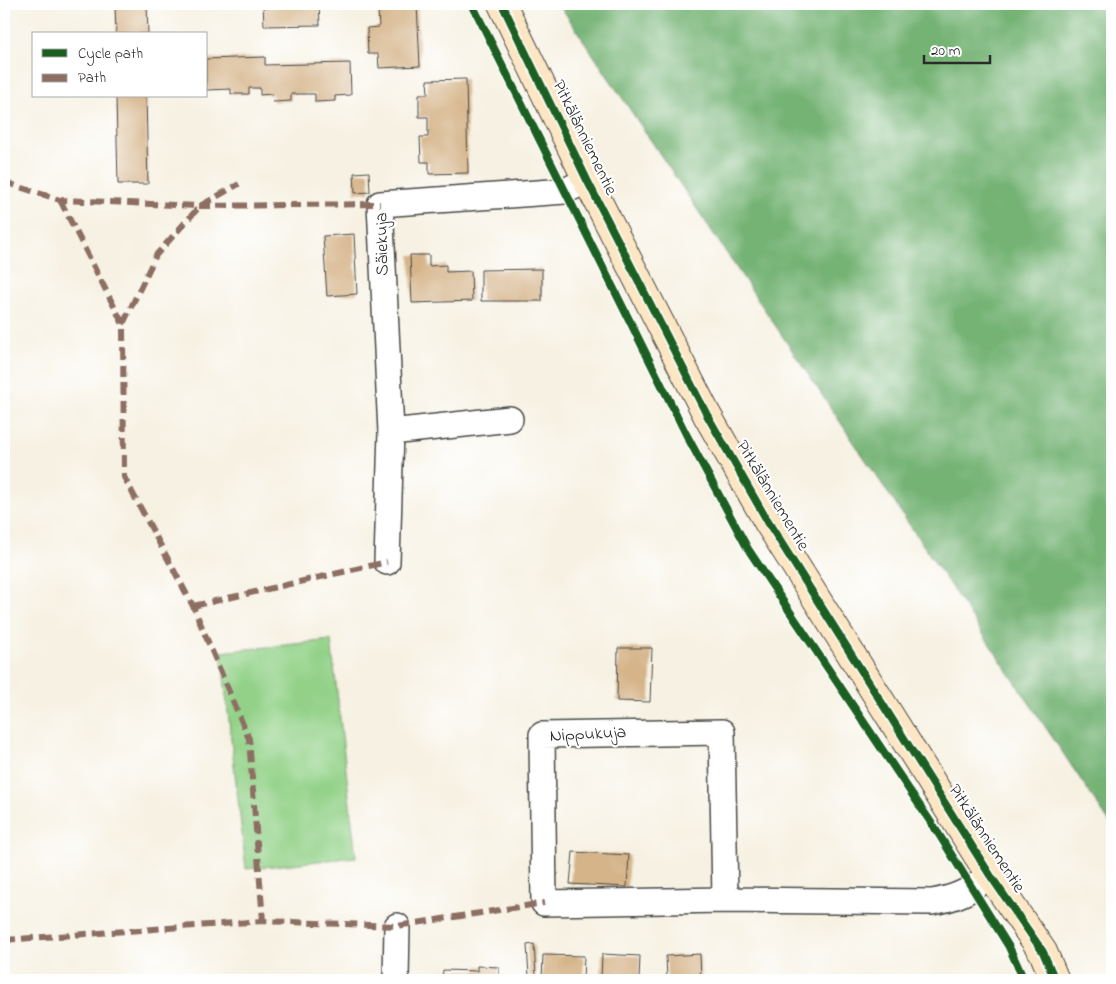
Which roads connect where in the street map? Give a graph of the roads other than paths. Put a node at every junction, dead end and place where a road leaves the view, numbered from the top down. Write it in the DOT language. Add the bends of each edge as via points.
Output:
graph roads {
  1 [pos="502,4"];
  2 [pos="587,180"];
  3 [pos="510,419"];
  4 [pos="391,432"];
  5 [pos="387,562"];
  6 [pos="990,875"];
  7 [pos="725,900"];
  8 [pos="397,926"];
  9 [pos="396,980"];
  10 [pos="1055,980"];
  1 -- 2 [label="street, Pitkälänniementie"];
  2 -- 4 [label="street, Säiekuja" via="565,191 380,204"];
  2 -- 6 [label="street, Pitkälänniementie" via="708,415 768,522"];
  3 -- 4 [label="street"];
  4 -- 5 [label="street, Säiekuja"];
  6 -- 7 [label="street, Nippukuja" via="973,889 952,899 932,902"];
  6 -- 10 [label="street, Pitkälänniementie" via="1043,952"];
  7 -- 7 [label="street, Nippukuja" via="544,903 542,735 722,732"];
  8 -- 9 [label="street"];
}
